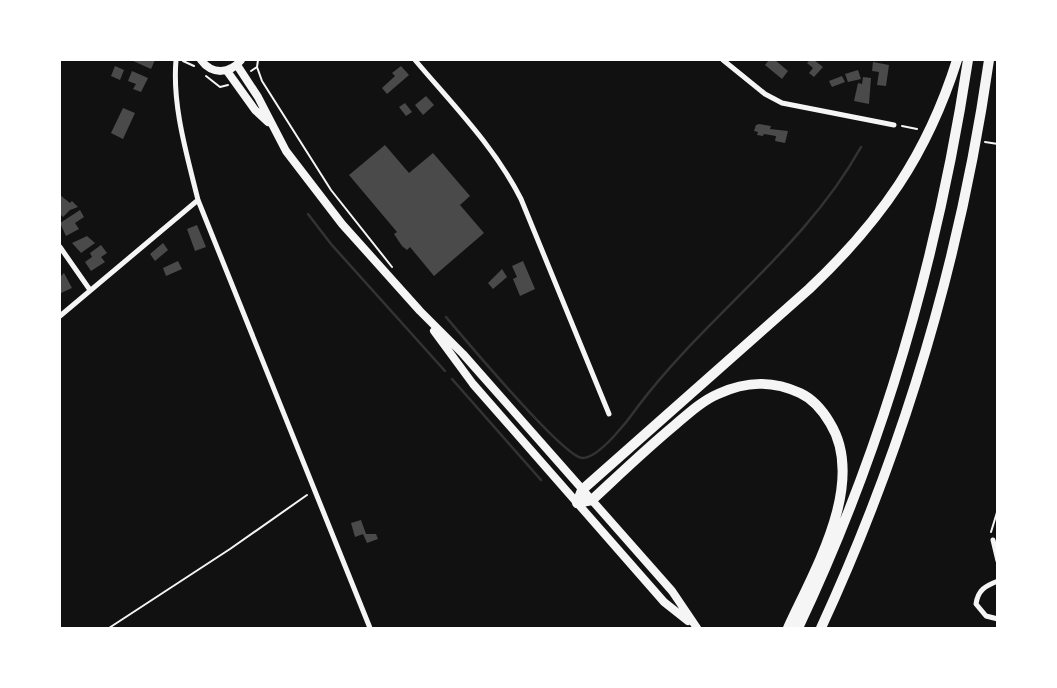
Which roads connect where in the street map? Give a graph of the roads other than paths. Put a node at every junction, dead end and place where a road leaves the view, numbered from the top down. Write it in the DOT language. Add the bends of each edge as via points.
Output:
graph roads {
  1 [pos="176,60"];
  2 [pos="201,60"];
  3 [pos="415,60"];
  4 [pos="723,60"];
  5 [pos="957,60"];
  6 [pos="968,60"];
  7 [pos="989,60"];
  8 [pos="239,62"];
  9 [pos="227,71"];
  10 [pos="270,124"];
  11 [pos="894,125"];
  12 [pos="198,200"];
  13 [pos="60,247"];
  14 [pos="90,290"];
  15 [pos="420,311"];
  16 [pos="60,316"];
  17 [pos="609,414"];
  18 [pos="582,489"];
  19 [pos="592,500"];
  20 [pos="577,503"];
  21 [pos="993,540"];
  22 [pos="998,561"];
  23 [pos="998,581"];
  24 [pos="998,619"];
  25 [pos="695,627"];
  26 [pos="370,628"];
  27 [pos="788,628"];
  28 [pos="798,628"];
  29 [pos="821,628"];
  1 -- 12 [label="street" via="181,128"];
  2 -- 9 [label="main road" via="212,69"];
  3 -- 17 [label="street" via="510,177"];
  4 -- 11 [label="street" via="782,103"];
  5 -- 18 [label="highway" via="919,153 890,201 840,260"];
  6 -- 28 [label="highway" via="925,275 890,394 851,506"];
  7 -- 29 [label="highway" via="949,265 918,377 860,541"];
  8 -- 9 [label="main road"];
  8 -- 10 [label="main road"];
  9 -- 10 [label="main road"];
  10 -- 15 [label="main road" via="342,224"];
  12 -- 14 [label="street"];
  12 -- 26 [label="street"];
  13 -- 14 [label="street"];
  14 -- 16 [label="street"];
  15 -- 18 [label="main road"];
  15 -- 20 [label="main road" via="473,384"];
  18 -- 19 [label="main road"];
  18 -- 20 [label="highway"];
  19 -- 20 [label="highway"];
  19 -- 25 [label="main road" via="672,591"];
  19 -- 27 [label="highway" via="715,395 761,383 806,396 836,432 844,480 837,512"];
  20 -- 25 [label="main road" via="664,602"];
  21 -- 22 [label="street"];
  23 -- 24 [label="street" via="986,585 976,604 986,616"];
}
